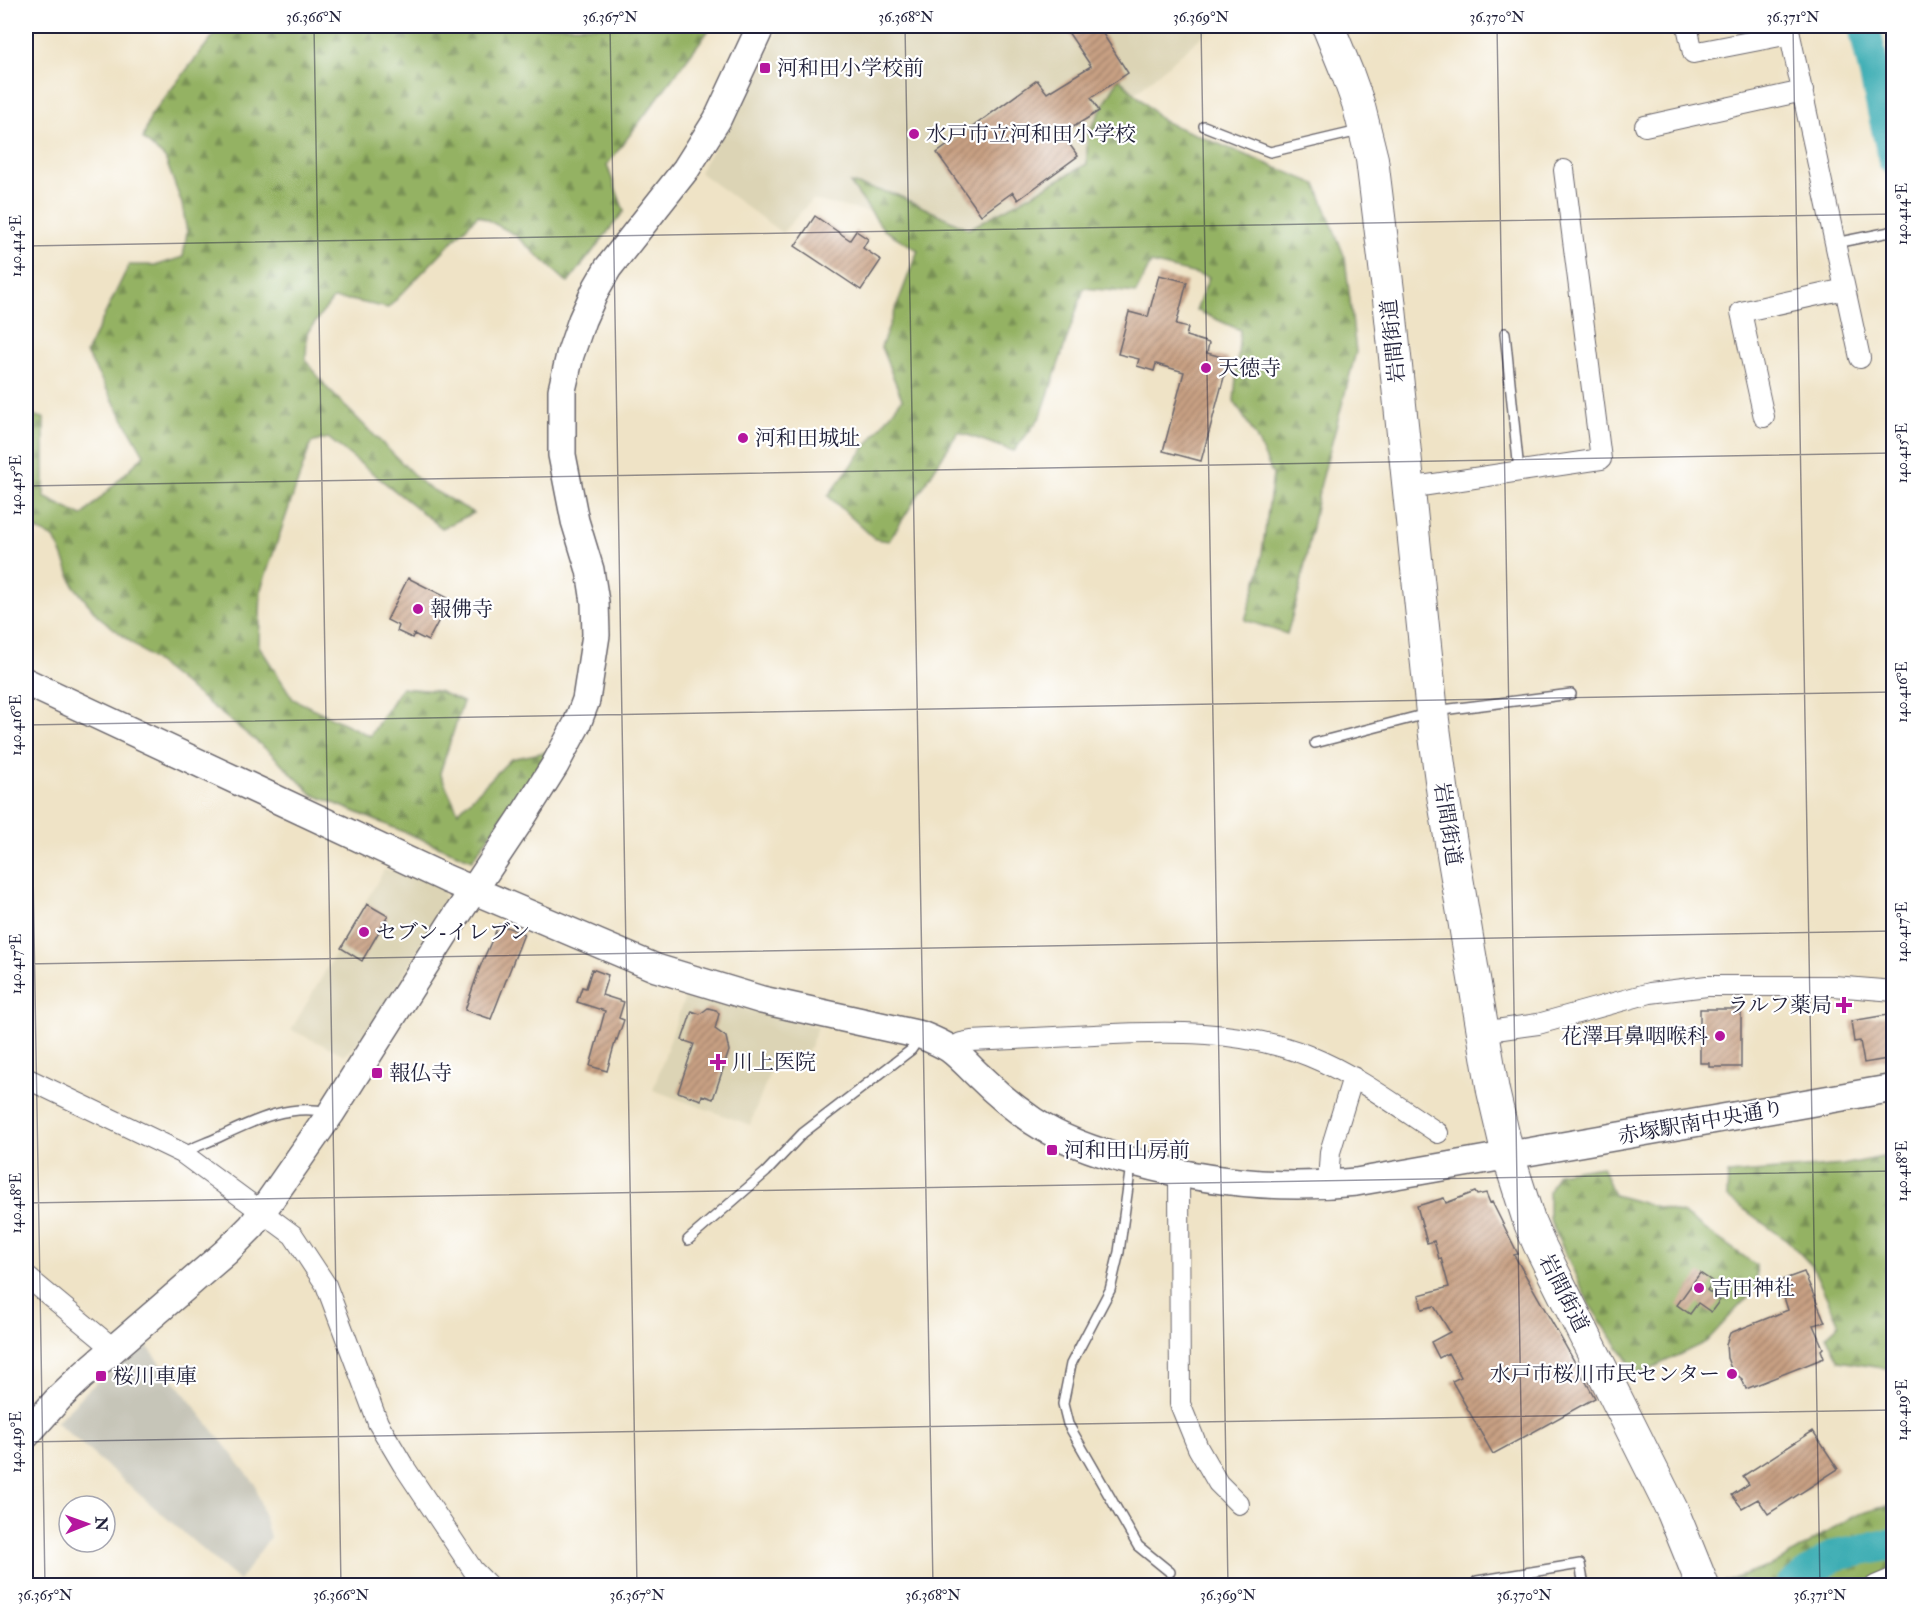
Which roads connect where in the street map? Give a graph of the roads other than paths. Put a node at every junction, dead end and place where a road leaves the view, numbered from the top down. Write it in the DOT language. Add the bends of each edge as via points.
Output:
graph roads {
  1 [pos="761,26"];
  2 [pos="1328,26"];
  3 [pos="1687,26"];
  4 [pos="1789,30"];
  5 [pos="1803,91"];
  6 [pos="1204,126"];
  7 [pos="1645,126"];
  8 [pos="1366,129"];
  9 [pos="1564,170"];
  10 [pos="1890,232"];
  11 [pos="1835,243"];
  12 [pos="1845,289"];
  13 [pos="1505,333"];
  14 [pos="1860,358"];
  15 [pos="1764,417"];
  16 [pos="1519,471"];
  17 [pos="1408,488"];
  18 [pos="26,682"];
  19 [pos="1571,694"];
  20 [pos="1431,713"];
  21 [pos="1315,743"];
  22 [pos="474,890"];
  23 [pos="1893,991"];
  24 [pos="1482,1032"];
  25 [pos="921,1035"];
  26 [pos="950,1049"];
  27 [pos="1353,1077"];
  28 [pos="26,1078"];
  29 [pos="1893,1088"];
  30 [pos="331,1113"];
  31 [pos="1438,1133"];
  32 [pos="182,1153"];
  33 [pos="1508,1155"];
  34 [pos="1132,1161"];
  35 [pos="1179,1173"];
  36 [pos="1328,1184"];
  37 [pos="262,1213"];
  38 [pos="688,1240"];
  39 [pos="26,1276"];
  40 [pos="114,1348"];
  41 [pos="26,1435"];
  42 [pos="1239,1504"];
  43 [pos="1170,1572"];
  44 [pos="1893,1578"];
  45 [pos="489,1586"];
  46 [pos="1478,1586"];
  47 [pos="1584,1586"];
  48 [pos="1703,1586"];
  49 [pos="1875,1586"];
  1 -- 22 [label="street" via="717,120 686,169 608,268 582,320 562,390 561,421 566,483 595,602 596,635 586,700 555,765"];
  2 -- 8 [label="main road, 岩間街道"];
  3 -- 4 [label="street" via="1693,53"];
  4 -- 5 [label="street"];
  5 -- 7 [label="street"];
  5 -- 11 [label="street"];
  6 -- 8 [label="lane" via="1270,152"];
  8 -- 17 [label="main road, 岩間街道" via="1381,226"];
  9 -- 16 [label="street" via="1601,459"];
  10 -- 11 [label="lane"];
  11 -- 12 [label="street"];
  12 -- 14 [label="street"];
  12 -- 15 [label="street" via="1741,312"];
  13 -- 16 [label="lane"];
  16 -- 17 [label="street"];
  17 -- 20 [label="main road, 岩間街道"];
  18 -- 22 [label="street, 赤塚駅南中央通り"];
  19 -- 20 [label="lane"];
  20 -- 21 [label="lane"];
  20 -- 24 [label="main road, 岩間街道"];
  22 -- 25 [label="street, 赤塚駅南中央通り" via="656,968 762,1000"];
  22 -- 30 [label="street"];
  23 -- 24 [label="street" via="1834,986 1707,986 1650,993 1538,1024"];
  24 -- 33 [label="main road, 岩間街道"];
  25 -- 26 [label="street, 赤塚駅南中央通り"];
  25 -- 38 [label="lane" via="911,1050 803,1133 766,1172"];
  26 -- 27 [label="street" via="971,1041 1165,1031 1212,1034 1288,1048"];
  26 -- 34 [label="street, 赤塚駅南中央通り" via="1033,1121 1061,1137"];
  27 -- 31 [label="street"];
  27 -- 36 [label="street" via="1330,1152"];
  28 -- 32 [label="street"];
  29 -- 33 [label="street, 赤塚駅南中央通り"];
  30 -- 32 [label="lane" via="315,1109 276,1113"];
  30 -- 37 [label="street"];
  32 -- 37 [label="street"];
  33 -- 36 [label="street, 赤塚駅南中央通り"];
  33 -- 48 [label="main road, 岩間街道" via="1539,1244 1673,1512"];
  34 -- 35 [label="street, 赤塚駅南中央通り"];
  34 -- 43 [label="lane" via="1110,1290 1071,1364 1063,1404 1068,1424 1138,1546"];
  35 -- 36 [label="street, 赤塚駅南中央通り" via="1239,1183"];
  35 -- 42 [label="street" via="1180,1404 1218,1483"];
  37 -- 40 [label="street" via="226,1252"];
  37 -- 45 [label="street" via="293,1235 326,1285 378,1423 473,1570"];
  39 -- 40 [label="street"];
  40 -- 41 [label="street" via="60,1397"];
  44 -- 49 [label="street"];
  46 -- 47 [label="lane" via="1477,1581 1580,1564"];
}
